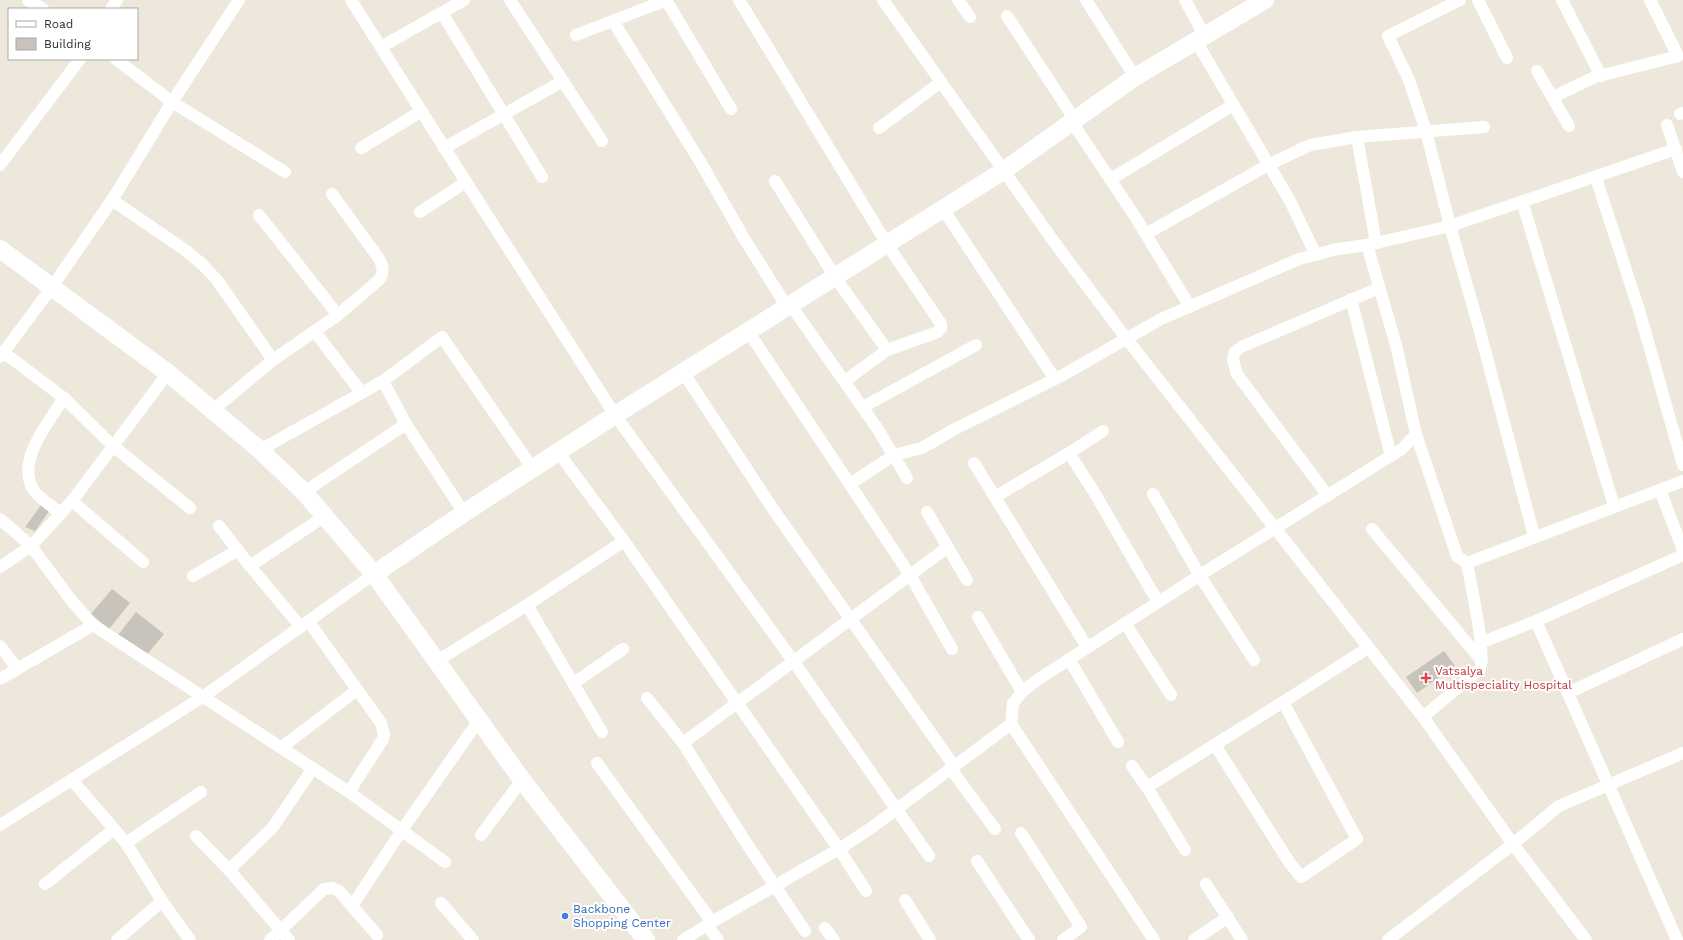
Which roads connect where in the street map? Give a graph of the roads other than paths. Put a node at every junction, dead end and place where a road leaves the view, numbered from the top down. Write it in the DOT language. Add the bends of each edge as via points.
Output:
graph roads {
  1 [pos="28,0"];
  2 [pos="239,0"];
  3 [pos="351,0"];
  4 [pos="510,0"];
  5 [pos="667,0"];
  6 [pos="739,0"];
  7 [pos="883,0"];
  8 [pos="959,0"];
  9 [pos="1086,0"];
  10 [pos="1184,0"];
  11 [pos="1265,0"];
  12 [pos="1460,0"];
  13 [pos="1478,0"];
  14 [pos="1562,0"];
  15 [pos="1650,0"];
  16 [pos="457,2"];
  17 [pos="646,4"];
  18 [pos="41,8"];
  19 [pos="442,13"];
  20 [pos="1007,16"];
  21 [pos="970,17"];
  22 [pos="613,21"];
  23 [pos="576,35"];
  24 [pos="1200,38"];
  25 [pos="381,47"];
  26 [pos="1507,58"];
  27 [pos="79,60"];
  28 [pos="117,60"];
  29 [pos="1537,71"];
  30 [pos="1601,76"];
  31 [pos="1135,77"];
  32 [pos="563,81"];
  33 [pos="941,82"];
  34 [pos="1553,98"];
  35 [pos="172,102"];
  36 [pos="1233,105"];
  37 [pos="731,109"];
  38 [pos="422,111"];
  39 [pos="504,114"];
  40 [pos="1074,121"];
  41 [pos="1667,125"];
  42 [pos="1569,126"];
  43 [pos="1484,127"];
  44 [pos="879,128"];
  45 [pos="1426,131"];
  46 [pos="1357,137"];
  47 [pos="602,141"];
  48 [pos="361,148"];
  49 [pos="444,148"];
  50 [pos="1676,149"];
  51 [pos="1268,164"];
  52 [pos="0,165"];
  53 [pos="1003,171"];
  54 [pos="285,172"];
  55 [pos="1683,172"];
  56 [pos="542,177"];
  57 [pos="1596,178"];
  58 [pos="1111,179"];
  59 [pos="775,181"];
  60 [pos="466,182"];
  61 [pos="332,194"];
  62 [pos="112,200"];
  63 [pos="1522,201"];
  64 [pos="943,209"];
  65 [pos="420,212"];
  66 [pos="259,215"];
  67 [pos="1450,226"];
  68 [pos="1146,234"];
  69 [pos="887,244"];
  70 [pos="1372,244"];
  71 [pos="0,249"];
  72 [pos="1316,255"];
  73 [pos="834,277"];
  74 [pos="52,287"];
  75 [pos="1379,288"];
  76 [pos="1351,299"];
  77 [pos="789,306"];
  78 [pos="1190,307"];
  79 [pos="338,315"];
  80 [pos="748,331"];
  81 [pos="315,332"];
  82 [pos="1126,338"];
  83 [pos="976,345"];
  84 [pos="887,350"];
  85 [pos="2,355"];
  86 [pos="273,360"];
  87 [pos="683,372"];
  88 [pos="168,373"];
  89 [pos="1055,379"];
  90 [pos="383,381"];
  91 [pos="844,382"];
  92 [pos="361,392"];
  93 [pos="64,398"];
  94 [pos="863,407"];
  95 [pos="213,410"];
  96 [pos="615,415"];
  97 [pos="406,424"];
  98 [pos="1103,431"];
  99 [pos="1416,434"];
  100 [pos="113,446"];
  101 [pos="260,450"];
  102 [pos="558,452"];
  103 [pos="1069,453"];
  104 [pos="894,455"];
  105 [pos="1391,456"];
  106 [pos="974,463"];
  107 [pos="1683,465"];
  108 [pos="533,469"];
  109 [pos="907,478"];
  110 [pos="1683,481"];
  111 [pos="850,484"];
  112 [pos="1660,490"];
  113 [pos="304,492"];
  114 [pos="1153,494"];
  115 [pos="1328,496"];
  116 [pos="995,497"];
  117 [pos="72,501"];
  118 [pos="1614,506"];
  119 [pos="190,508"];
  120 [pos="927,512"];
  121 [pos="61,513"];
  122 [pos="464,513"];
  123 [pos="324,516"];
  124 [pos="0,519"];
  125 [pos="219,526"];
  126 [pos="1275,529"];
  127 [pos="1372,529"];
  128 [pos="1534,536"];
  129 [pos="624,541"];
  130 [pos="31,546"];
  131 [pos="948,547"];
  132 [pos="238,550"];
  133 [pos="1683,550"];
  134 [pos="1683,555"];
  135 [pos="143,562"];
  136 [pos="1467,563"];
  137 [pos="250,566"];
  138 [pos="0,567"];
  139 [pos="374,574"];
  140 [pos="910,575"];
  141 [pos="193,576"];
  142 [pos="1200,576"];
  143 [pos="967,580"];
  144 [pos="1158,602"];
  145 [pos="527,605"];
  146 [pos="978,617"];
  147 [pos="851,619"];
  148 [pos="1536,621"];
  149 [pos="1125,623"];
  150 [pos="305,624"];
  151 [pos="93,625"];
  152 [pos="1683,639"];
  153 [pos="1480,643"];
  154 [pos="0,646"];
  155 [pos="1087,647"];
  156 [pos="952,648"];
  157 [pos="1368,648"];
  158 [pos="623,649"];
  159 [pos="1069,659"];
  160 [pos="1254,660"];
  161 [pos="437,661"];
  162 [pos="1482,661"];
  163 [pos="794,662"];
  164 [pos="17,668"];
  165 [pos="0,679"];
  166 [pos="574,683"];
  167 [pos="357,690"];
  168 [pos="1022,692"];
  169 [pos="1568,693"];
  170 [pos="1171,694"];
  171 [pos="204,696"];
  172 [pos="647,698"];
  173 [pos="737,702"];
  174 [pos="1283,702"];
  175 [pos="1423,717"];
  176 [pos="479,720"];
  177 [pos="1011,724"];
  178 [pos="602,732"];
  179 [pos="1118,742"];
  180 [pos="683,743"];
  181 [pos="1215,745"];
  182 [pos="282,747"];
  183 [pos="1683,753"];
  184 [pos="597,764"];
  185 [pos="1132,766"];
  186 [pos="953,767"];
  187 [pos="313,768"];
  188 [pos="72,780"];
  189 [pos="522,780"];
  190 [pos="1609,786"];
  191 [pos="1146,787"];
  192 [pos="201,792"];
  193 [pos="349,792"];
  194 [pos="896,810"];
  195 [pos="0,825"];
  196 [pos="995,829"];
  197 [pos="113,830"];
  198 [pos="402,830"];
  199 [pos="1021,833"];
  200 [pos="481,835"];
  201 [pos="196,836"];
  202 [pos="126,843"];
  203 [pos="1513,844"];
  204 [pos="839,849"];
  205 [pos="1185,850"];
  206 [pos="929,856"];
  207 [pos="977,861"];
  208 [pos="445,862"];
  209 [pos="228,870"];
  210 [pos="45,884"];
  211 [pos="1206,884"];
  212 [pos="775,886"];
  213 [pos="866,891"];
  214 [pos="904,900"];
  215 [pos="162,901"];
  216 [pos="441,903"];
  217 [pos="352,906"];
  218 [pos="1228,917"];
  219 [pos="710,923"];
  220 [pos="825,928"];
  221 [pos="281,929"];
  222 [pos="805,932"];
  223 [pos="377,935"];
  224 [pos="117,940"];
  225 [pos="190,940"];
  226 [pos="270,940"];
  227 [pos="289,940"];
  228 [pos="473,940"];
  229 [pos="646,940"];
  230 [pos="684,940"];
  231 [pos="718,940"];
  232 [pos="834,940"];
  233 [pos="930,940"];
  234 [pos="1029,940"];
  235 [pos="1063,940"];
  236 [pos="1154,940"];
  237 [pos="1194,940"];
  238 [pos="1242,940"];
  239 [pos="1388,940"];
  240 [pos="1586,940"];
  241 [pos="1677,940"];
  1 -- 18 [label="street"];
  2 -- 35 [label="street"];
  3 -- 25 [label="street"];
  4 -- 32 [label="street"];
  5 -- 17 [label="street"];
  5 -- 37 [label="street"];
  6 -- 69 [label="street"];
  7 -- 33 [label="street"];
  8 -- 21 [label="street"];
  9 -- 31 [label="street"];
  10 -- 24 [label="street"];
  11 -- 24 [label="street"];
  12 -- 45 [label="street" via="1388,36 1409,80"];
  13 -- 26 [label="street"];
  14 -- 30 [label="street"];
  15 -- 30 [label="street" via="1678,56"];
  16 -- 19 [label="street"];
  17 -- 22 [label="street"];
  19 -- 25 [label="street"];
  19 -- 39 [label="street"];
  20 -- 40 [label="street"];
  22 -- 23 [label="street"];
  22 -- 77 [label="street" via="701,163 745,240"];
  24 -- 31 [label="street"];
  24 -- 36 [label="street"];
  25 -- 38 [label="street"];
  27 -- 52 [label="street"];
  28 -- 35 [label="street"];
  29 -- 34 [label="street"];
  30 -- 34 [label="street"];
  31 -- 40 [label="street"];
  32 -- 39 [label="street"];
  32 -- 47 [label="street"];
  33 -- 44 [label="street"];
  33 -- 53 [label="street"];
  34 -- 42 [label="street"];
  35 -- 54 [label="street"];
  35 -- 62 [label="street"];
  36 -- 51 [label="street"];
  36 -- 58 [label="street"];
  38 -- 48 [label="street"];
  38 -- 49 [label="street"];
  39 -- 49 [label="street"];
  39 -- 56 [label="street"];
  40 -- 53 [label="street"];
  40 -- 58 [label="street"];
  41 -- 50 [label="street"];
  43 -- 45 [label="street"];
  45 -- 46 [label="street"];
  45 -- 67 [label="street"];
  46 -- 51 [label="street" via="1310,145"];
  46 -- 70 [label="street"];
  49 -- 60 [label="street"];
  50 -- 55 [label="street"];
  50 -- 57 [label="street"];
  51 -- 68 [label="street"];
  51 -- 72 [label="street" via="1290,201"];
  53 -- 64 [label="street"];
  53 -- 82 [label="street"];
  57 -- 63 [label="street"];
  57 -- 107 [label="street" via="1639,310"];
  58 -- 68 [label="street"];
  59 -- 73 [label="street"];
  60 -- 65 [label="street"];
  60 -- 96 [label="street"];
  61 -- 79 [label="street" via="383,267 383,274 379,280"];
  62 -- 74 [label="street"];
  62 -- 86 [label="street" via="186,250 202,264 217,280"];
  63 -- 67 [label="street"];
  63 -- 118 [label="street"];
  64 -- 69 [label="street"];
  64 -- 89 [label="street"];
  66 -- 79 [label="street"];
  67 -- 70 [label="street"];
  67 -- 128 [label="street"];
  68 -- 78 [label="street"];
  69 -- 73 [label="street"];
  69 -- 84 [label="street" via="942,328 938,332"];
  70 -- 72 [label="street"];
  70 -- 75 [label="street"];
  71 -- 74 [label="street"];
  72 -- 78 [label="street" via="1300,259"];
  73 -- 77 [label="street"];
  73 -- 84 [label="street"];
  74 -- 85 [label="street"];
  74 -- 88 [label="street"];
  75 -- 76 [label="street"];
  75 -- 99 [label="street" via="1396,345"];
  76 -- 105 [label="street"];
  76 -- 115 [label="street" via="1241,347 1234,353 1233,360 1237,374"];
  77 -- 80 [label="street"];
  77 -- 91 [label="street"];
  78 -- 82 [label="street"];
  79 -- 81 [label="street"];
  80 -- 87 [label="street"];
  80 -- 111 [label="street"];
  81 -- 86 [label="street"];
  81 -- 92 [label="street"];
  82 -- 89 [label="street"];
  82 -- 126 [label="street"];
  83 -- 94 [label="street"];
  84 -- 91 [label="street"];
  85 -- 93 [label="street"];
  86 -- 95 [label="street"];
  87 -- 96 [label="street"];
  87 -- 147 [label="street" via="773,509"];
  88 -- 95 [label="street"];
  88 -- 100 [label="street"];
  89 -- 104 [label="street" via="922,448"];
  90 -- 92 [label="street"];
  90 -- 97 [label="street"];
  90 -- 108 [label="street" via="442,338"];
  91 -- 94 [label="street"];
  92 -- 101 [label="street"];
  93 -- 100 [label="street"];
  93 -- 121 [label="street" via="29,458 33,490"];
  94 -- 104 [label="street"];
  95 -- 101 [label="street"];
  96 -- 102 [label="street"];
  96 -- 163 [label="street"];
  97 -- 113 [label="street"];
  97 -- 122 [label="street"];
  98 -- 103 [label="street"];
  99 -- 105 [label="street" via="1402,449"];
  99 -- 136 [label="street" via="1457,556"];
  100 -- 117 [label="street"];
  100 -- 119 [label="street"];
  101 -- 113 [label="street"];
  102 -- 108 [label="street"];
  102 -- 129 [label="street"];
  103 -- 116 [label="street"];
  103 -- 144 [label="street"];
  104 -- 109 [label="street"];
  104 -- 111 [label="street"];
  105 -- 115 [label="street"];
  106 -- 116 [label="street"];
  108 -- 122 [label="street"];
  110 -- 112 [label="street"];
  111 -- 140 [label="street"];
  112 -- 118 [label="street"];
  112 -- 133 [label="street"];
  113 -- 123 [label="street"];
  114 -- 142 [label="street"];
  115 -- 126 [label="street"];
  116 -- 155 [label="street"];
  117 -- 121 [label="street"];
  117 -- 135 [label="street"];
  118 -- 128 [label="street"];
  120 -- 131 [label="street"];
  121 -- 130 [label="street"];
  122 -- 139 [label="street"];
  123 -- 137 [label="street"];
  123 -- 139 [label="street"];
  124 -- 130 [label="street"];
  125 -- 132 [label="street"];
  126 -- 142 [label="street"];
  126 -- 157 [label="street"];
  127 -- 162 [label="street"];
  128 -- 136 [label="street"];
  129 -- 145 [label="street"];
  129 -- 173 [label="street"];
  130 -- 138 [label="street"];
  130 -- 151 [label="street"];
  131 -- 140 [label="street"];
  131 -- 143 [label="street"];
  132 -- 137 [label="street"];
  132 -- 141 [label="street"];
  134 -- 148 [label="street"];
  136 -- 153 [label="street"];
  137 -- 150 [label="street"];
  139 -- 150 [label="street"];
  139 -- 161 [label="street"];
  140 -- 147 [label="street"];
  140 -- 156 [label="street"];
  142 -- 144 [label="street"];
  142 -- 160 [label="street"];
  144 -- 149 [label="street"];
  145 -- 161 [label="street"];
  145 -- 166 [label="street"];
  146 -- 168 [label="street"];
  147 -- 163 [label="street"];
  147 -- 186 [label="street"];
  148 -- 153 [label="street"];
  148 -- 169 [label="street"];
  149 -- 155 [label="street"];
  149 -- 170 [label="street"];
  150 -- 167 [label="street"];
  150 -- 171 [label="street"];
  151 -- 164 [label="street"];
  151 -- 171 [label="street"];
  152 -- 169 [label="street"];
  153 -- 162 [label="street"];
  154 -- 164 [label="street"];
  155 -- 159 [label="street"];
  157 -- 174 [label="street"];
  157 -- 175 [label="street"];
  158 -- 166 [label="street"];
  159 -- 168 [label="street"];
  159 -- 179 [label="street"];
  161 -- 176 [label="street"];
  162 -- 175 [label="street" via="1480,669"];
  163 -- 173 [label="street"];
  163 -- 194 [label="street"];
  164 -- 165 [label="street"];
  166 -- 178 [label="street"];
  167 -- 182 [label="street"];
  167 -- 193 [label="street" via="381,723 384,734"];
  168 -- 177 [label="street" via="1013,703"];
  169 -- 190 [label="street"];
  171 -- 182 [label="street"];
  171 -- 188 [label="street"];
  172 -- 180 [label="street"];
  173 -- 180 [label="street"];
  173 -- 204 [label="street"];
  174 -- 181 [label="street"];
  174 -- 181 [label="street" via="1357,839 1301,877"];
  175 -- 203 [label="street"];
  176 -- 189 [label="street"];
  176 -- 198 [label="street"];
  177 -- 186 [label="street"];
  177 -- 236 [label="street"];
  180 -- 212 [label="street"];
  181 -- 191 [label="street"];
  182 -- 187 [label="street"];
  183 -- 190 [label="street"];
  184 -- 219 [label="street"];
  185 -- 191 [label="street"];
  186 -- 194 [label="street"];
  186 -- 196 [label="street"];
  187 -- 193 [label="street"];
  187 -- 209 [label="street" via="273,827"];
  188 -- 195 [label="street"];
  188 -- 197 [label="street"];
  189 -- 200 [label="street"];
  189 -- 229 [label="street"];
  190 -- 203 [label="street" via="1559,806"];
  190 -- 241 [label="street"];
  191 -- 205 [label="street"];
  192 -- 202 [label="street"];
  193 -- 198 [label="street"];
  194 -- 204 [label="street"];
  194 -- 206 [label="street"];
  197 -- 202 [label="street"];
  197 -- 210 [label="street"];
  198 -- 208 [label="street"];
  198 -- 217 [label="street"];
  199 -- 235 [label="street" via="1081,927"];
  201 -- 209 [label="street"];
  202 -- 215 [label="street"];
  203 -- 239 [label="street"];
  203 -- 240 [label="street"];
  204 -- 212 [label="street"];
  204 -- 213 [label="street"];
  207 -- 234 [label="street"];
  209 -- 221 [label="street"];
  211 -- 218 [label="street"];
  212 -- 219 [label="street"];
  212 -- 222 [label="street"];
  214 -- 233 [label="street"];
  215 -- 224 [label="street"];
  215 -- 225 [label="street"];
  216 -- 228 [label="street"];
  217 -- 221 [label="street" via="339,891 332,888 324,889"];
  217 -- 223 [label="street"];
  218 -- 237 [label="street"];
  218 -- 238 [label="street"];
  219 -- 230 [label="street"];
  219 -- 231 [label="street"];
  220 -- 232 [label="street"];
  221 -- 226 [label="street"];
  221 -- 227 [label="street"];
}
